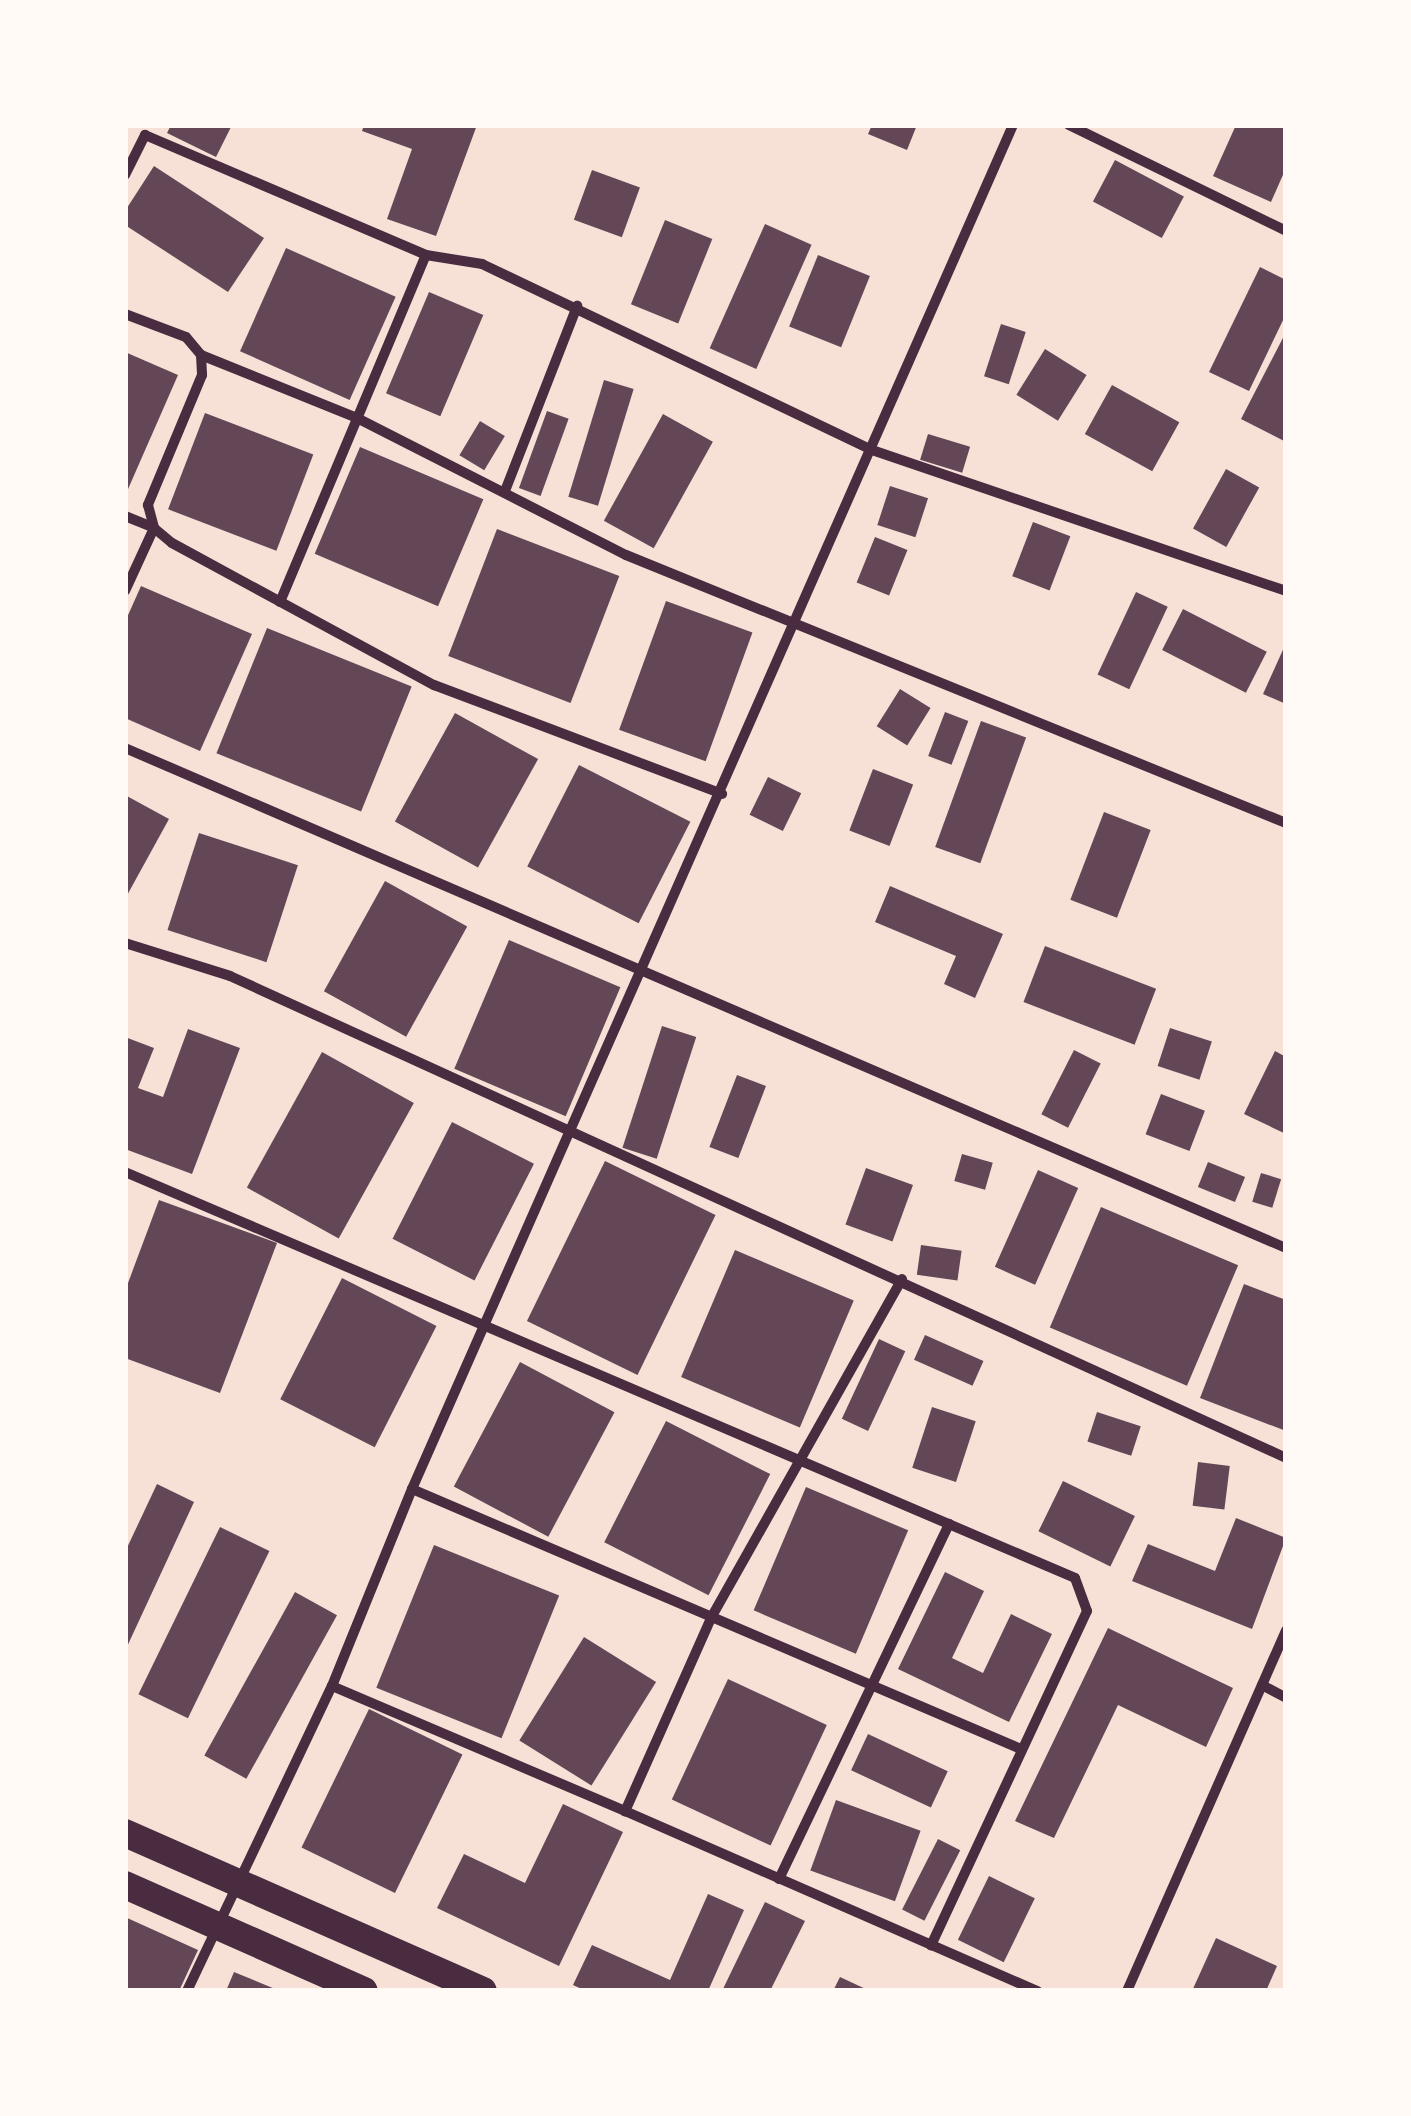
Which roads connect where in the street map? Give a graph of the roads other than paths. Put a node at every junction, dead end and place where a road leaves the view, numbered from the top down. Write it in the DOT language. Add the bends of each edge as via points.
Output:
graph roads {
  1 [pos="1013,125"];
  2 [pos="1069,125"];
  3 [pos="125,176"];
  4 [pos="1286,231"];
  5 [pos="426,256"];
  6 [pos="577,306"];
  7 [pos="125,314"];
  8 [pos="201,355"];
  9 [pos="358,418"];
  10 [pos="872,450"];
  11 [pos="505,491"];
  12 [pos="125,516"];
  13 [pos="154,528"];
  14 [pos="125,591"];
  15 [pos="1286,591"];
  16 [pos="280,602"];
  17 [pos="798,620"];
  18 [pos="125,748"];
  19 [pos="722,794"];
  20 [pos="1286,823"];
  21 [pos="126,946"];
  22 [pos="646,970"];
  23 [pos="568,1136"];
  24 [pos="125,1172"];
  25 [pos="1286,1248"];
  26 [pos="902,1279"];
  27 [pos="486,1324"];
  28 [pos="1286,1458"];
  29 [pos="802,1460"];
  30 [pos="412,1489"];
  31 [pos="949,1524"];
  32 [pos="712,1616"];
  33 [pos="1286,1630"];
  34 [pos="872,1684"];
  35 [pos="1262,1685"];
  36 [pos="332,1686"];
  37 [pos="1286,1698"];
  38 [pos="1021,1749"];
  39 [pos="625,1811"];
  40 [pos="125,1834"];
  41 [pos="779,1879"];
  42 [pos="125,1884"];
  43 [pos="243,1885"];
  44 [pos="219,1926"];
  45 [pos="931,1945"];
  46 [pos="187,1991"];
  47 [pos="364,1991"];
  48 [pos="483,1991"];
  49 [pos="1037,1991"];
  50 [pos="1127,1991"];
  1 -- 10 [label="street"];
  2 -- 4 [label="street"];
  3 -- 5 [label="street" via="145,135"];
  5 -- 6 [label="street" via="482,264"];
  5 -- 9 [label="street"];
  6 -- 10 [label="street"];
  6 -- 11 [label="street"];
  7 -- 8 [label="street" via="186,337"];
  8 -- 9 [label="street"];
  8 -- 13 [label="street" via="202,376 148,505"];
  9 -- 11 [label="street"];
  9 -- 16 [label="street"];
  10 -- 15 [label="street"];
  10 -- 17 [label="street"];
  11 -- 17 [label="street" via="626,555"];
  12 -- 13 [label="street"];
  13 -- 14 [label="street"];
  13 -- 16 [label="street"];
  16 -- 19 [label="street" via="434,685"];
  17 -- 19 [label="street"];
  17 -- 20 [label="street"];
  18 -- 22 [label="street"];
  19 -- 22 [label="street"];
  21 -- 23 [label="street" via="230,976"];
  22 -- 23 [label="street"];
  22 -- 25 [label="street"];
  23 -- 26 [label="street"];
  23 -- 27 [label="street"];
  24 -- 27 [label="street"];
  26 -- 28 [label="street"];
  26 -- 29 [label="street"];
  27 -- 29 [label="street"];
  27 -- 30 [label="street"];
  29 -- 31 [label="street"];
  29 -- 32 [label="street"];
  30 -- 32 [label="street"];
  30 -- 36 [label="street"];
  31 -- 34 [label="street"];
  31 -- 38 [label="street" via="1075,1578 1084,1590 1087,1611"];
  32 -- 34 [label="street"];
  32 -- 39 [label="street"];
  33 -- 35 [label="street"];
  34 -- 38 [label="street"];
  34 -- 41 [label="street"];
  35 -- 37 [label="street"];
  35 -- 50 [label="street"];
  36 -- 39 [label="street"];
  36 -- 43 [label="street"];
  38 -- 45 [label="street"];
  39 -- 41 [label="street"];
  40 -- 43 [label="highway"];
  41 -- 45 [label="street"];
  42 -- 44 [label="highway"];
  43 -- 44 [label="street"];
  43 -- 48 [label="highway"];
  44 -- 46 [label="street"];
  44 -- 47 [label="highway"];
  45 -- 49 [label="street"];
}
